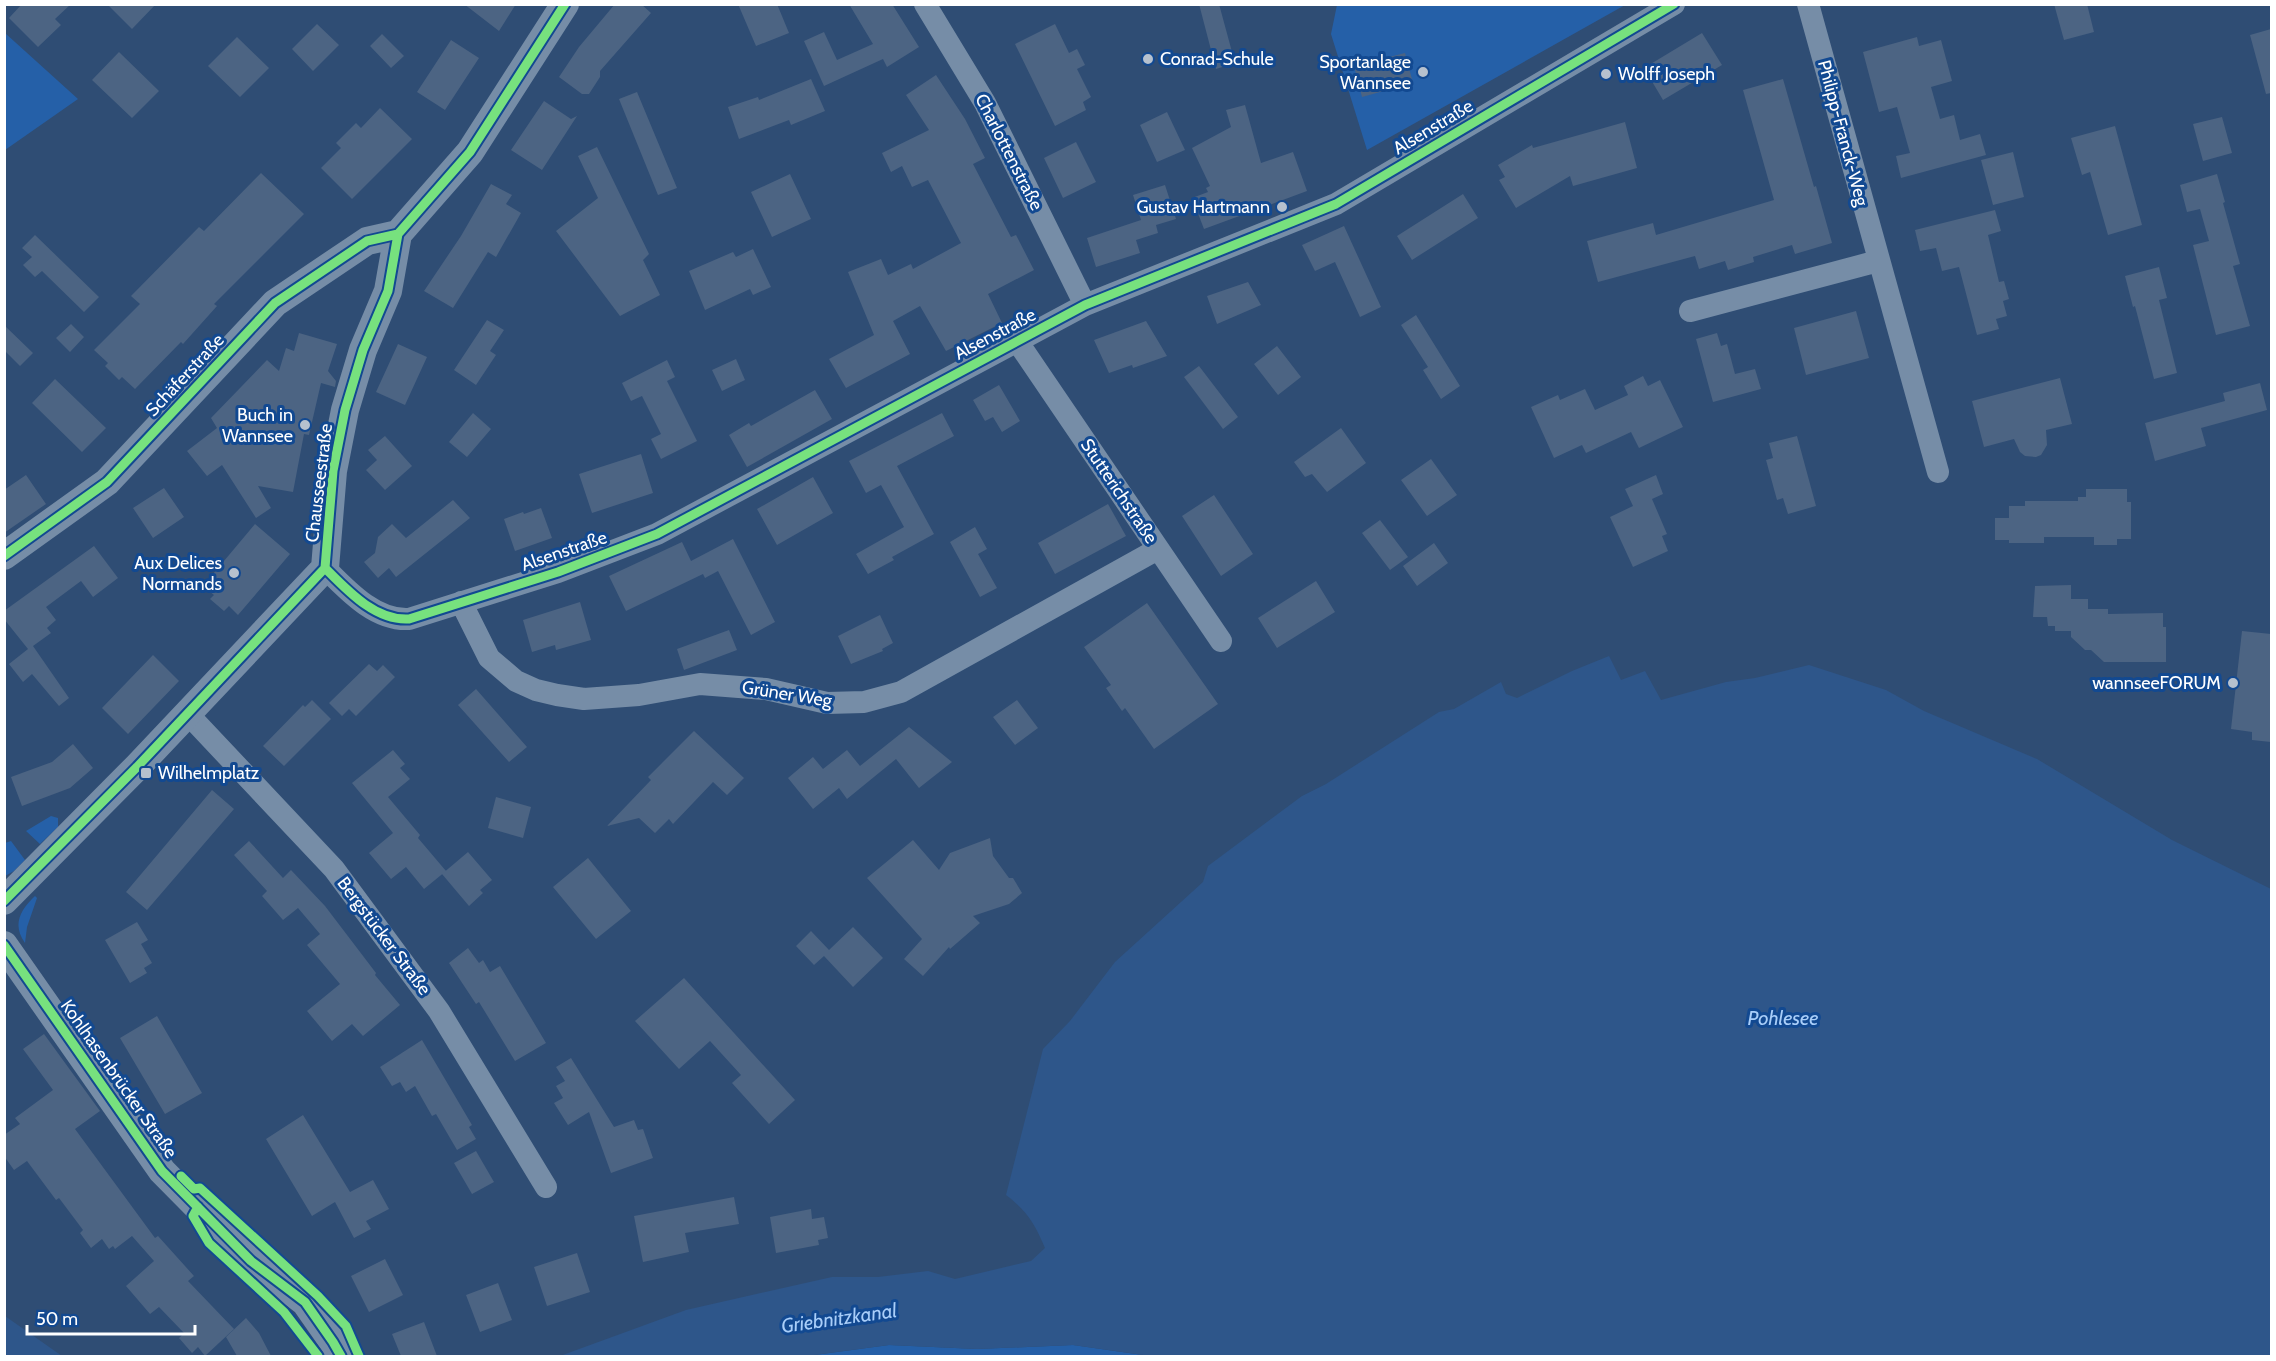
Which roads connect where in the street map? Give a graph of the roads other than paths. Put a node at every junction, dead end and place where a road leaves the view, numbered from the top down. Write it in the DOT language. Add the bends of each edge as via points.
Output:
graph roads {
  1 [pos="565,4"];
  2 [pos="925,4"];
  3 [pos="1674,4"];
  4 [pos="1808,4"];
  5 [pos="398,234"];
  6 [pos="1878,261"];
  7 [pos="1085,305"];
  8 [pos="1690,311"];
  9 [pos="1017,341"];
  10 [pos="1938,472"];
  11 [pos="1158,549"];
  12 [pos="4,556"];
  13 [pos="325,568"];
  14 [pos="461,602"];
  15 [pos="1221,641"];
  16 [pos="187,713"];
  17 [pos="4,901"];
  18 [pos="4,945"];
  19 [pos="14,975"];
  20 [pos="546,1187"];
  21 [pos="341,1356"];
  1 -- 5 [label="street" via="470,152"];
  2 -- 7 [label="street, Charlottenstraße" via="986,103"];
  3 -- 7 [label="street, Alsenstraße" via="1336,204"];
  4 -- 6 [label="street, Philipp-Franck-Weg"];
  5 -- 12 [label="street, Schäferstraße" via="367,241 275,303 106,482"];
  5 -- 13 [label="street, Chausseestraße" via="388,291 363,350 345,410 333,471"];
  6 -- 8 [label="street"];
  6 -- 10 [label="street, Philipp-Franck-Weg"];
  7 -- 9 [label="street, Alsenstraße"];
  9 -- 11 [label="street, Stutterichstraße"];
  9 -- 14 [label="street, Alsenstraße" via="657,534 558,572"];
  11 -- 14 [label="street, Grüner Weg" via="901,692 864,702 827,703 766,688 700,684 639,695 584,699 536,690 516,681 489,658"];
  11 -- 15 [label="street, Stutterichstraße"];
  13 -- 14 [label="street, Alsenstraße" via="380,614 395,619 409,619"];
  13 -- 16 [label="street, Chausseestraße"];
  16 -- 17 [label="street, Chausseestraße"];
  16 -- 20 [label="street, Bergstücker Straße" via="334,869 439,1011"];
  18 -- 19 [label="street"];
  19 -- 21 [label="street, Kohlhasenbrücker Straße" via="162,1171 251,1261 305,1302"];
}
